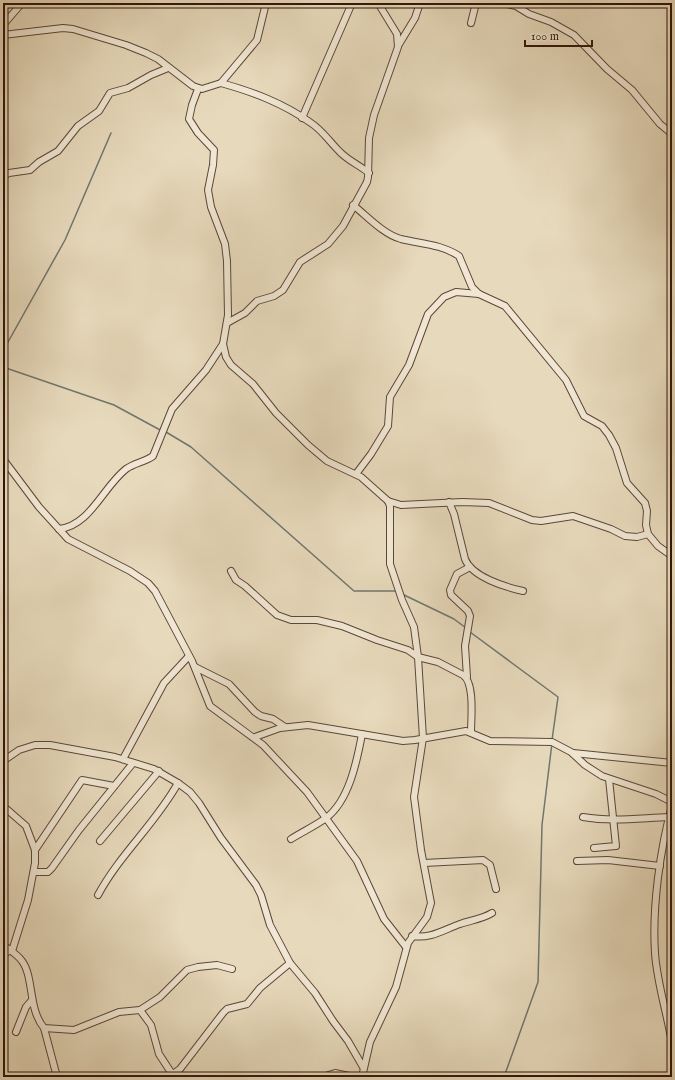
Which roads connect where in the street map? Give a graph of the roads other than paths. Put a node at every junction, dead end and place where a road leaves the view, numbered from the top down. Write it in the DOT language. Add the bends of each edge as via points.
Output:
graph roads {
  1 [pos="22,3"];
  2 [pos="266,3"];
  3 [pos="352,3"];
  4 [pos="378,3"];
  5 [pos="420,3"];
  6 [pos="476,3"];
  7 [pos="502,3"];
  8 [pos="471,23"];
  9 [pos="3,25"];
  10 [pos="3,35"];
  11 [pos="398,47"];
  12 [pos="168,68"];
  13 [pos="221,83"];
  14 [pos="198,89"];
  15 [pos="302,118"];
  16 [pos="672,134"];
  17 [pos="368,173"];
  18 [pos="3,176"];
  19 [pos="353,204"];
  20 [pos="479,294"];
  21 [pos="227,323"];
  22 [pos="222,344"];
  23 [pos="3,459"];
  24 [pos="356,474"];
  25 [pos="388,501"];
  26 [pos="449,502"];
  27 [pos="59,529"];
  28 [pos="648,534"];
  29 [pos="672,556"];
  30 [pos="470,567"];
  31 [pos="231,571"];
  32 [pos="523,591"];
  33 [pos="189,656"];
  34 [pos="418,657"];
  35 [pos="195,667"];
  36 [pos="467,677"];
  37 [pos="285,727"];
  38 [pos="471,732"];
  39 [pos="362,734"];
  40 [pos="255,737"];
  41 [pos="423,738"];
  42 [pos="573,754"];
  43 [pos="122,759"];
  44 [pos="3,761"];
  45 [pos="672,763"];
  46 [pos="133,764"];
  47 [pos="159,771"];
  48 [pos="609,779"];
  49 [pos="178,783"];
  50 [pos="114,786"];
  51 [pos="672,802"];
  52 [pos="3,806"];
  53 [pos="672,806"];
  54 [pos="583,817"];
  55 [pos="669,817"];
  56 [pos="326,818"];
  57 [pos="612,820"];
  58 [pos="290,839"];
  59 [pos="100,841"];
  60 [pos="594,848"];
  61 [pos="35,850"];
  62 [pos="577,861"];
  63 [pos="424,863"];
  64 [pos="660,866"];
  65 [pos="34,872"];
  66 [pos="496,889"];
  67 [pos="98,894"];
  68 [pos="492,913"];
  69 [pos="412,936"];
  70 [pos="3,945"];
  71 [pos="406,947"];
  72 [pos="11,950"];
  73 [pos="3,955"];
  74 [pos="290,963"];
  75 [pos="232,969"];
  76 [pos="32,1000"];
  77 [pos="140,1010"];
  78 [pos="44,1028"];
  79 [pos="16,1032"];
  80 [pos="672,1043"];
  81 [pos="363,1067"];
  82 [pos="174,1076"];
  83 [pos="58,1077"];
  84 [pos="322,1077"];
  85 [pos="354,1077"];
  86 [pos="362,1077"];
  1 -- 9 [label="street"];
  2 -- 13 [label="street" via="257,40"];
  3 -- 15 [label="street"];
  4 -- 11 [label="street" via="397,34"];
  5 -- 11 [label="street" via="415,18"];
  6 -- 8 [label="street"];
  7 -- 16 [label="street" via="516,6 574,35 632,90 660,124"];
  10 -- 12 [label="street" via="73,29 146,53"];
  11 -- 17 [label="street" via="374,115 369,138"];
  12 -- 14 [label="street"];
  12 -- 18 [label="street" via="128,88 110,93 103,107 78,126 58,151 30,170"];
  13 -- 14 [label="street"];
  13 -- 15 [label="street" via="275,102"];
  14 -- 21 [label="street" via="190,119 214,154 208,197 225,244"];
  15 -- 17 [label="street" via="328,137 345,157"];
  17 -- 19 [label="street" via="367,182"];
  19 -- 20 [label="street" via="397,237 436,245 459,256 472,287"];
  19 -- 21 [label="street" via="339,231 328,244 300,262 283,290 274,296 257,301 246,313"];
  20 -- 24 [label="street" via="456,292 444,297 428,314 409,365 390,397 386,431"];
  20 -- 28 [label="street" via="505,306 566,380 584,416 602,426 609,435 627,483 645,503"];
  21 -- 22 [label="street"];
  22 -- 24 [label="street" via="223,351 232,365 253,384 276,413 308,445 327,461"];
  22 -- 27 [label="street" via="206,370 172,409 153,456 127,468 76,525"];
  23 -- 27 [label="street"];
  24 -- 25 [label="street"];
  25 -- 26 [label="street" via="401,505"];
  25 -- 34 [label="street" via="390,564 403,605 414,627"];
  26 -- 28 [label="street" via="492,503 510,512 541,521 573,516 625,536 637,537"];
  26 -- 30 [label="street" via="465,559"];
  27 -- 33 [label="street" via="68,539 148,583 155,591"];
  28 -- 29 [label="street" via="658,546"];
  30 -- 32 [label="street" via="496,583"];
  30 -- 36 [label="street" via="457,574 450,590 451,595 470,616 465,646"];
  31 -- 34 [label="street" via="236,580 277,614 291,620 317,620 342,626 408,650"];
  33 -- 35 [label="street"];
  33 -- 43 [label="street" via="161,687"];
  34 -- 36 [label="street" via="438,662"];
  34 -- 41 [label="street"];
  35 -- 37 [label="street" via="229,684 258,715 273,719"];
  35 -- 40 [label="street" via="210,706"];
  36 -- 38 [label="street" via="471,691"];
  37 -- 39 [label="street" via="308,725"];
  37 -- 40 [label="street"];
  38 -- 41 [label="street" via="456,731"];
  38 -- 42 [label="street" via="490,741 552,742"];
  39 -- 41 [label="street" via="403,741"];
  39 -- 56 [label="street" via="353,774 336,808"];
  40 -- 56 [label="street" via="298,782"];
  41 -- 63 [label="street" via="414,797"];
  42 -- 45 [label="street"];
  42 -- 48 [label="street" via="590,769"];
  43 -- 44 [label="street" via="50,745 35,745 19,750"];
  43 -- 46 [label="street"];
  46 -- 47 [label="street"];
  46 -- 50 [label="street"];
  47 -- 49 [label="street"];
  47 -- 59 [label="street"];
  48 -- 51 [label="street" via="656,794"];
  48 -- 57 [label="street"];
  49 -- 67 [label="street" via="164,805 124,854"];
  49 -- 74 [label="street" via="197,800 256,885 264,903 266,917"];
  50 -- 61 [label="street" via="82,780"];
  50 -- 65 [label="street" via="52,868 48,872"];
  52 -- 61 [label="street" via="26,826"];
  53 -- 55 [label="street"];
  54 -- 57 [label="street"];
  55 -- 57 [label="street"];
  55 -- 64 [label="street"];
  56 -- 58 [label="street"];
  56 -- 71 [label="street" via="357,861 384,919"];
  57 -- 60 [label="street" via="616,846"];
  61 -- 65 [label="street"];
  62 -- 64 [label="street" via="608,860"];
  63 -- 66 [label="street" via="484,860 490,865"];
  63 -- 69 [label="street" via="431,908 428,917"];
  64 -- 80 [label="street" via="655,953"];
  65 -- 72 [label="street" via="28,900"];
  68 -- 69 [label="street" via="479,920 429,936"];
  69 -- 71 [label="street"];
  70 -- 72 [label="street"];
  71 -- 81 [label="street" via="396,987 373,1032"];
  72 -- 73 [label="street"];
  72 -- 76 [label="street" via="24,965"];
  74 -- 81 [label="street" via="315,993"];
  74 -- 82 [label="street" via="260,988 247,1004 227,1009"];
  75 -- 77 [label="street" via="217,965 187,970 160,997"];
  76 -- 78 [label="street" via="38,1020"];
  76 -- 79 [label="street"];
  77 -- 78 [label="street" via="119,1012 74,1030"];
  77 -- 82 [label="street" via="147,1019 159,1054"];
  78 -- 83 [label="street"];
  81 -- 86 [label="street"];
  84 -- 85 [label="street" via="335,1072"];
}
